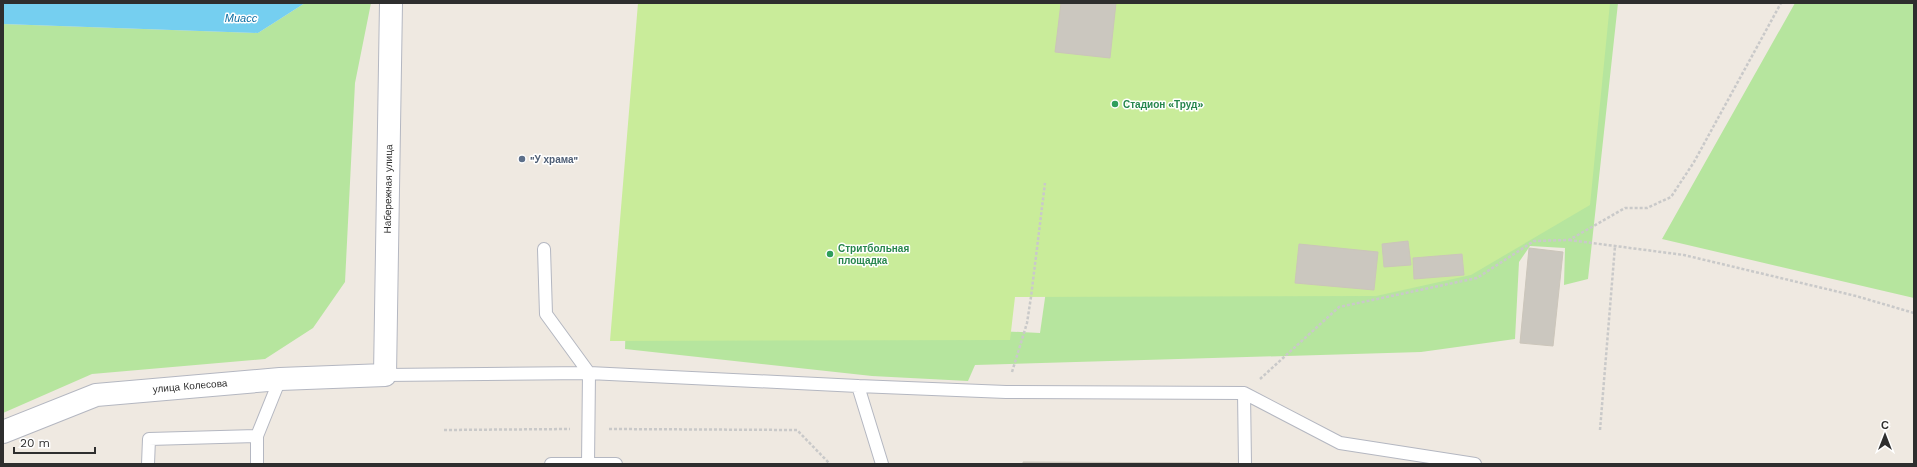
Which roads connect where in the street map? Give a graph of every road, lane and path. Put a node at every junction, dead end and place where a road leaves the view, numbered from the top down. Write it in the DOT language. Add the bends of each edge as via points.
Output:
graph roads {
  1 [pos="391,3"];
  2 [pos="1781,3"];
  3 [pos="1045,183"];
  4 [pos="1569,240"];
  5 [pos="1615,246"];
  6 [pos="544,249"];
  7 [pos="1914,313"];
  8 [pos="589,373"];
  9 [pos="385,375"];
  10 [pos="280,379"];
  11 [pos="858,386"];
  12 [pos="1006,392"];
  13 [pos="1244,393"];
  14 [pos="589,429"];
  15 [pos="444,430"];
  16 [pos="1600,430"];
  17 [pos="3,432"];
  18 [pos="257,436"];
  19 [pos="148,464"];
  20 [pos="256,464"];
  21 [pos="552,464"];
  22 [pos="588,464"];
  23 [pos="616,464"];
  24 [pos="830,464"];
  25 [pos="882,464"];
  26 [pos="1245,464"];
  27 [pos="1475,464"];
  1 -- 9 [label="street, Набережная улица"];
  2 -- 4 [label="path" via="1694,162 1671,197 1647,208 1625,208"];
  3 -- 12 [label="path" via="1032,297"];
  4 -- 5 [label="path"];
  4 -- 13 [label="path" via="1534,241 1478,278 1339,307"];
  5 -- 7 [label="path" via="1684,255 1856,296"];
  5 -- 16 [label="path"];
  6 -- 8 [label="lane" via="546,314"];
  8 -- 9 [label="lane"];
  8 -- 11 [label="lane"];
  8 -- 14 [label="lane"];
  9 -- 10 [label="street, улица Колесова"];
  10 -- 17 [label="street, улица Колесова" via="96,395"];
  10 -- 18 [label="lane"];
  11 -- 12 [label="lane"];
  11 -- 25 [label="lane"];
  12 -- 13 [label="lane"];
  13 -- 26 [label="lane"];
  13 -- 27 [label="lane" via="1340,443"];
  14 -- 15 [label="path"];
  14 -- 22 [label="lane"];
  14 -- 24 [label="path" via="797,430"];
  18 -- 19 [label="lane" via="149,439"];
  18 -- 20 [label="lane"];
  21 -- 22 [label="lane"];
  22 -- 23 [label="lane"];
}
